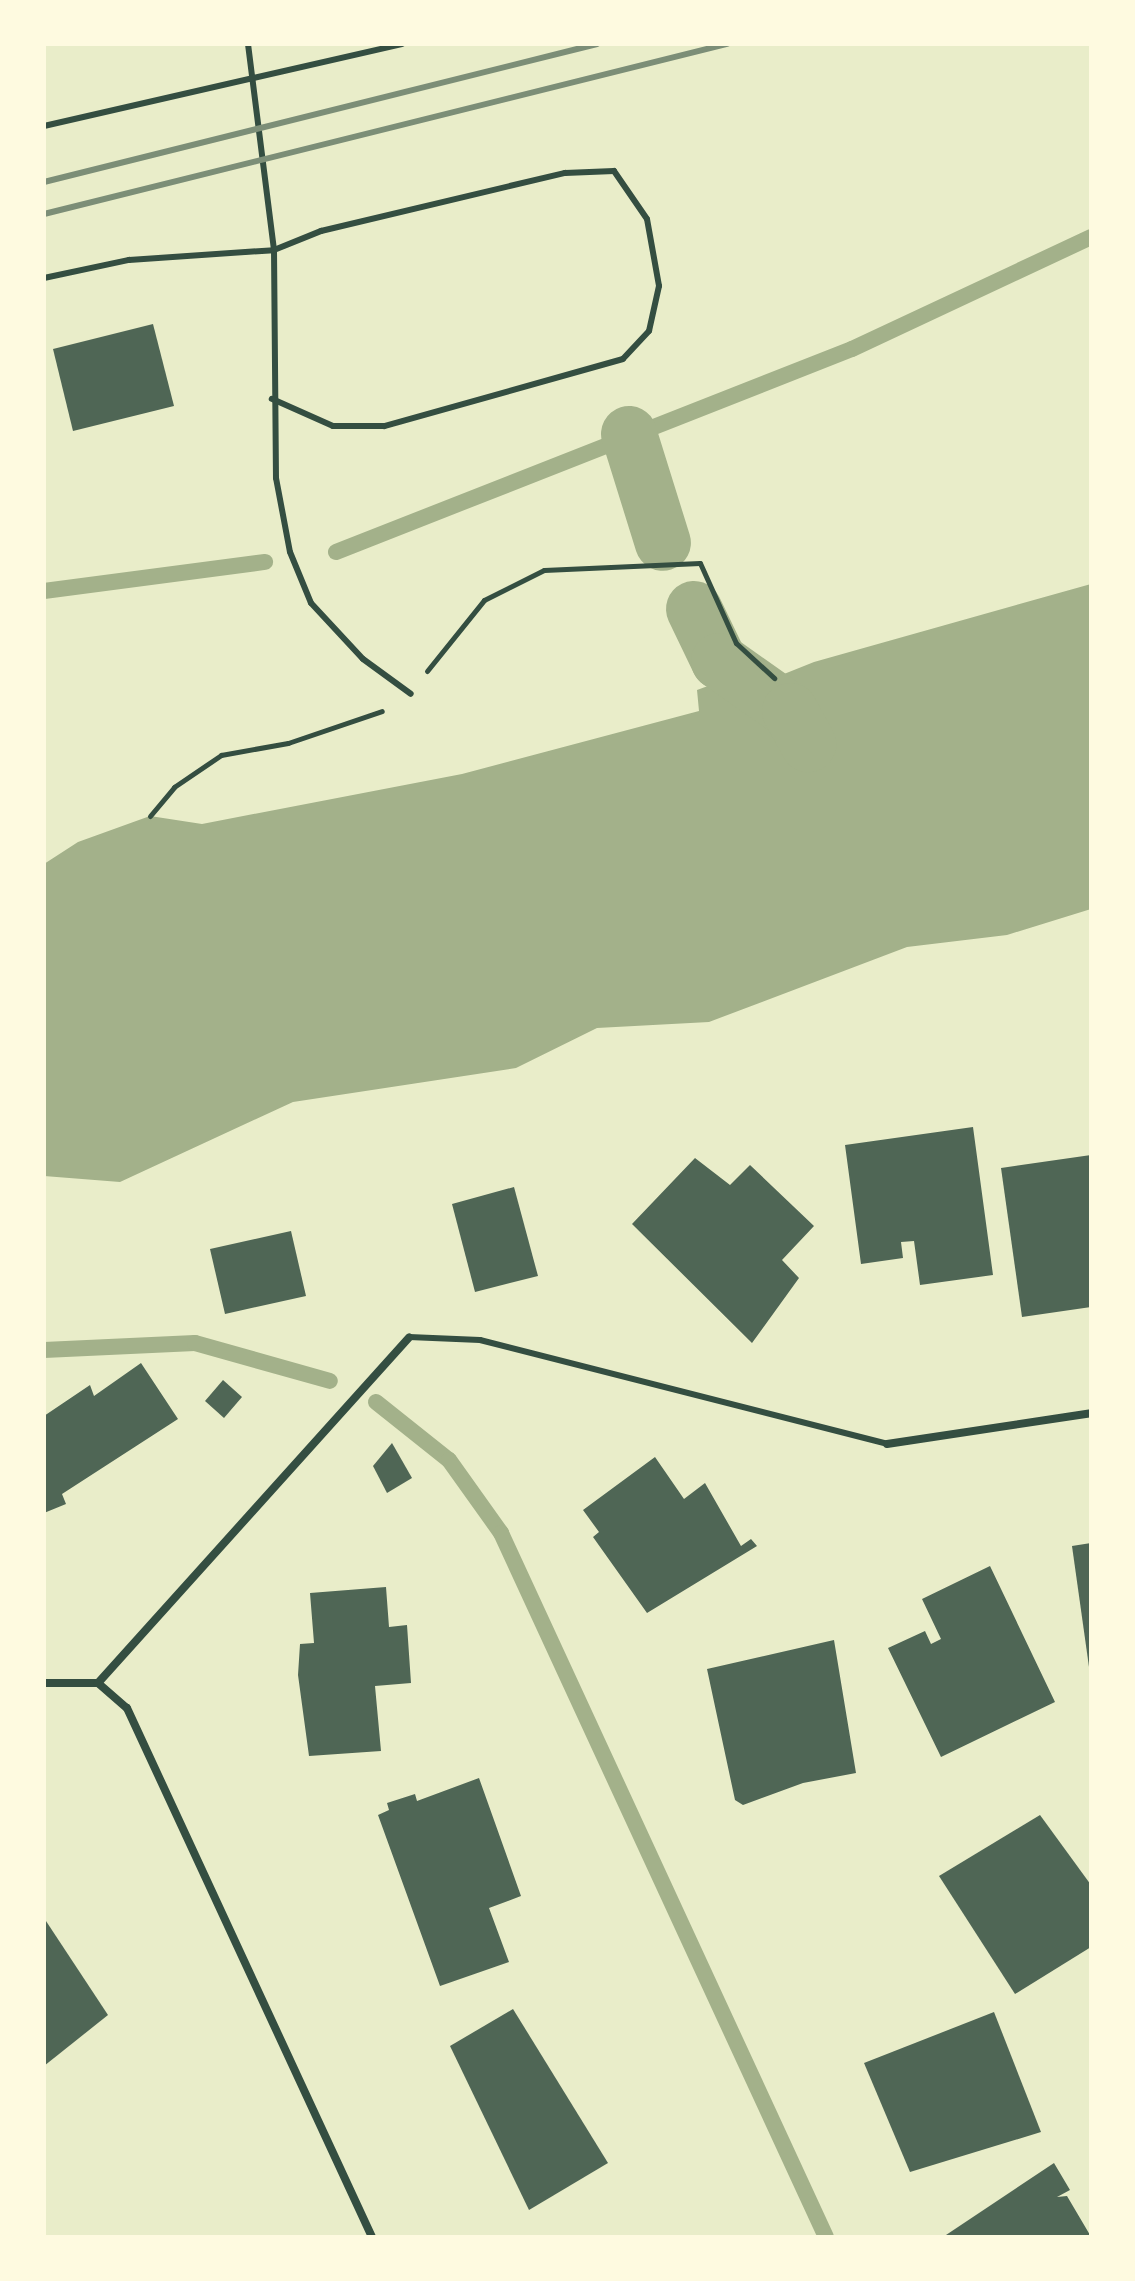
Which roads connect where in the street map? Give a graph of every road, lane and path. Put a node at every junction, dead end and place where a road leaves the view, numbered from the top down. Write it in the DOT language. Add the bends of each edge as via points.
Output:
graph roads {
  1 [pos="248,44"];
  2 [pos="402,44"];
  3 [pos="254,80"];
  4 [pos="44,126"];
  5 [pos="274,250"];
  6 [pos="44,278"];
  7 [pos="272,399"];
  8 [pos="774,678"];
  9 [pos="411,694"];
  10 [pos="150,816"];
  11 [pos="409,1337"];
  12 [pos="1091,1413"];
  13 [pos="887,1444"];
  14 [pos="44,1683"];
  15 [pos="98,1683"];
  16 [pos="372,2237"];
  1 -- 3 [label="lane"];
  2 -- 3 [label="lane"];
  3 -- 4 [label="lane"];
  3 -- 5 [label="lane"];
  5 -- 6 [label="lane" via="129,260"];
  5 -- 7 [label="lane"];
  5 -- 7 [label="lane" via="321,231 565,173 614,171 647,219 659,286 649,331 623,359 478,406 384,426 333,426"];
  7 -- 9 [label="lane" via="287,537 311,603 363,659"];
  8 -- 9 [label="path" via="736,643 700,563 626,562 544,570 484,600"];
  9 -- 10 [label="path" via="365,721 221,755 174,787"];
  11 -- 13 [label="lane" via="480,1340"];
  11 -- 15 [label="street"];
  12 -- 13 [label="street"];
  14 -- 15 [label="street"];
  15 -- 16 [label="street" via="127,1708"];
}
